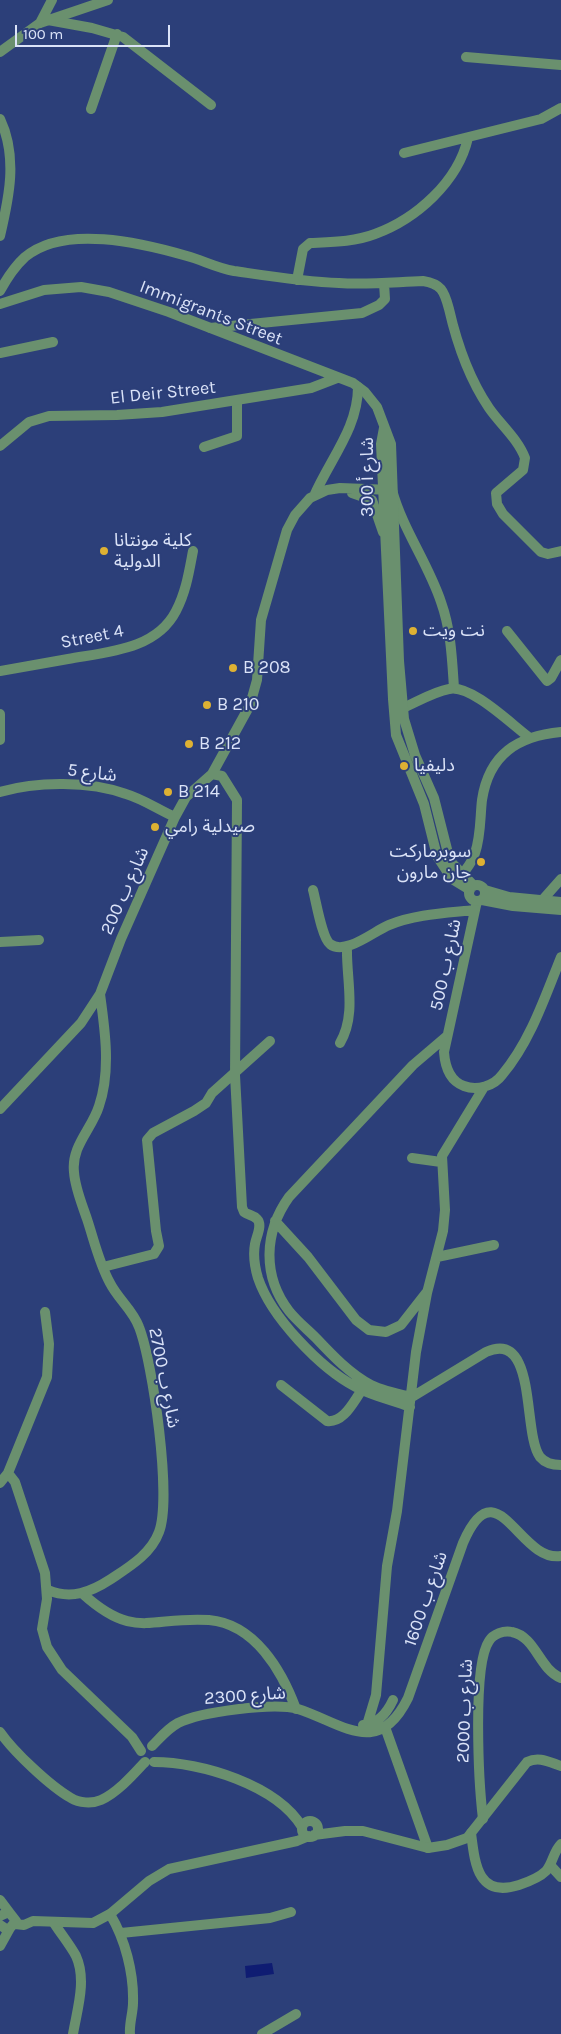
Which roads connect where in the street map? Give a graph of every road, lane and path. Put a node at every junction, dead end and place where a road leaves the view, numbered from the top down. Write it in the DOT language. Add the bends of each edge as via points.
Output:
graph roads {
  1 [pos="52,0"];
  2 [pos="108,0"];
  3 [pos="44,22"];
  4 [pos="117,34"];
  5 [pos="0,52"];
  6 [pos="466,57"];
  7 [pos="561,65"];
  8 [pos="211,105"];
  9 [pos="561,108"];
  10 [pos="91,109"];
  11 [pos="0,119"];
  12 [pos="468,138"];
  13 [pos="404,153"];
  14 [pos="0,236"];
  15 [pos="298,280"];
  16 [pos="384,283"];
  17 [pos="0,291"];
  18 [pos="0,304"];
  19 [pos="210,328"];
  20 [pos="53,342"];
  21 [pos="0,354"];
  22 [pos="337,378"];
  23 [pos="358,386"];
  24 [pos="237,401"];
  25 [pos="384,428"];
  26 [pos="0,446"];
  27 [pos="204,447"];
  28 [pos="332,489"];
  29 [pos="388,489"];
  30 [pos="314,496"];
  31 [pos="386,542"];
  32 [pos="561,551"];
  33 [pos="193,552"];
  34 [pos="507,631"];
  35 [pos="561,660"];
  36 [pos="0,671"];
  37 [pos="454,688"];
  38 [pos="398,710"];
  39 [pos="0,714"];
  40 [pos="561,732"];
  41 [pos="530,738"];
  42 [pos="0,740"];
  43 [pos="423,772"];
  44 [pos="212,774"];
  45 [pos="413,776"];
  46 [pos="0,792"];
  47 [pos="175,817"];
  48 [pos="438,843"];
  49 [pos="462,875"];
  50 [pos="561,880"];
  51 [pos="472,888"];
  52 [pos="314,890"];
  53 [pos="480,900"];
  54 [pos="561,902"];
  55 [pos="538,904"];
  56 [pos="561,910"];
  57 [pos="39,940"];
  58 [pos="0,942"];
  59 [pos="347,947"];
  60 [pos="561,958"];
  61 [pos="100,994"];
  62 [pos="447,1036"];
  63 [pos="270,1042"];
  64 [pos="340,1043"];
  65 [pos="235,1075"];
  66 [pos="484,1087"];
  67 [pos="0,1109"];
  68 [pos="412,1158"];
  69 [pos="441,1162"];
  70 [pos="275,1221"];
  71 [pos="494,1245"];
  72 [pos="437,1257"];
  73 [pos="103,1267"];
  74 [pos="426,1293"];
  75 [pos="45,1312"];
  76 [pos="346,1368"];
  77 [pos="340,1377"];
  78 [pos="281,1384"];
  79 [pos="362,1390"];
  80 [pos="411,1402"];
  81 [pos="561,1465"];
  82 [pos="8,1474"];
  83 [pos="0,1483"];
  84 [pos="561,1556"];
  85 [pos="48,1590"];
  86 [pos="83,1594"];
  87 [pos="561,1678"];
  88 [pos="376,1680"];
  89 [pos="408,1698"];
  90 [pos="393,1700"];
  91 [pos="296,1709"];
  92 [pos="329,1722"];
  93 [pos="367,1725"];
  94 [pos="386,1727"];
  95 [pos="0,1732"];
  96 [pos="149,1754"];
  97 [pos="561,1766"];
  98 [pos="483,1819"];
  99 [pos="309,1830"];
  100 [pos="471,1833"];
  101 [pos="561,1844"];
  102 [pos="428,1848"];
  103 [pos="550,1866"];
  104 [pos="561,1877"];
  105 [pos="0,1900"];
  106 [pos="291,1912"];
  107 [pos="110,1914"];
  108 [pos="8,1920"];
  109 [pos="54,1923"];
  110 [pos="121,1933"];
  111 [pos="0,1946"];
  112 [pos="296,2014"];
  113 [pos="73,2034"];
  114 [pos="130,2034"];
  115 [pos="262,2034"];
  1 -- 3 [label="street"];
  2 -- 3 [label="street"];
  3 -- 4 [label="street"];
  3 -- 5 [label="street"];
  4 -- 8 [label="street"];
  4 -- 10 [label="street"];
  6 -- 7 [label="street"];
  9 -- 12 [label="street" via="541,119"];
  11 -- 14 [label="street" via="11,175"];
  12 -- 13 [label="street"];
  12 -- 15 [label="street" via="451,175 430,200 374,234 353,240 306,245"];
  15 -- 16 [label="street" via="340,284"];
  15 -- 17 [label="street" via="230,270 152,247 65,239 26,256"];
  16 -- 19 [label="street" via="383,302 362,313"];
  16 -- 32 [label="street" via="423,281 439,285 447,300 456,341 474,384 525,458 523,470 496,493 497,504 541,552"];
  18 -- 19 [label="street, Immigrants Street" via="44,290 81,287 133,300"];
  19 -- 22 [label="street, Immigrants Street"];
  20 -- 21 [label="street"];
  22 -- 23 [label="street, Immigrants Street"];
  22 -- 24 [label="street, El Deir Street" via="311,388"];
  23 -- 25 [label="street, Immigrants Street" via="377,407"];
  23 -- 30 [label="street" via="357,405 348,433"];
  24 -- 26 [label="street, El Deir Street" via="139,414 49,416 28,422"];
  24 -- 27 [label="street" via="237,436"];
  25 -- 29 [label="street, شارع أ 300" via="391,444"];
  28 -- 29 [label="street, شارع ب 200"];
  28 -- 30 [label="street, شارع ب 200"];
  28 -- 31 [label="street" via="370,498"];
  29 -- 31 [label="street, شارع أ 300"];
  29 -- 37 [label="street" via="444,612 452,650"];
  29 -- 38 [label="street, شارع أ 300"];
  30 -- 44 [label="street, شارع ب 200" via="300,508 287,530 259,629 257,680 252,699"];
  31 -- 38 [label="street, شارع أ 300"];
  33 -- 36 [label="street, Street 4" via="186,587 176,612 153,636 140,644 115,651"];
  34 -- 35 [label="street" via="547,681"];
  37 -- 38 [label="street"];
  37 -- 41 [label="street" via="479,699"];
  38 -- 43 [label="street, شارع أ 300"];
  38 -- 45 [label="street, شارع أ 300" via="396,735"];
  39 -- 42 [label="street"];
  40 -- 41 [label="street"];
  41 -- 49 [label="street" via="506,751 486,778 478,841"];
  43 -- 45 [label="street"];
  43 -- 48 [label="street, شارع أ 300" via="434,798"];
  44 -- 47 [label="street, شارع ب 200" via="186,797"];
  44 -- 65 [label="street" via="222,776 229,784 237,800 238,813"];
  45 -- 48 [label="street, شارع أ 300"];
  46 -- 47 [label="street, شارع 5" via="31,785 114,790"];
  47 -- 61 [label="street, شارع ب 200"];
  48 -- 49 [label="street, شارع أ 300"];
  48 -- 51 [label="street, شارع أ 300" via="437,856 446,872"];
  49 -- 51 [label="street, شارع أ 300"];
  50 -- 55 [label="street"];
  51 -- 53 [label="street" via="479,886"];
  52 -- 59 [label="street" via="327,940 335,947"];
  53 -- 55 [label="street"];
  53 -- 59 [label="street" via="388,925"];
  53 -- 62 [label="street, شارع ب 500"];
  54 -- 55 [label="street"];
  55 -- 56 [label="street"];
  57 -- 58 [label="street"];
  59 -- 64 [label="street" via="350,1017 348,1030"];
  60 -- 66 [label="street" via="527,1036 502,1076"];
  61 -- 67 [label="street, شارع ب 200" via="81,1023"];
  61 -- 73 [label="street, شارع ب 2700" via="105,1024 104,1081 99,1108 76,1150 74,1166 76,1183"];
  62 -- 66 [label="street, شارع ب 500" via="444,1060 453,1078 462,1086"];
  62 -- 70 [label="street" via="413,1065 289,1197"];
  63 -- 65 [label="street"];
  65 -- 73 [label="street" via="212,1093 206,1103 153,1133 148,1140 158,1251"];
  65 -- 77 [label="street" via="242,1207 259,1224 255,1245 258,1279 279,1318"];
  66 -- 69 [label="street"];
  68 -- 69 [label="street"];
  69 -- 72 [label="street" via="445,1210"];
  70 -- 74 [label="street" via="308,1257 356,1320 369,1330 386,1332 401,1325"];
  70 -- 76 [label="street" via="270,1262 279,1296 289,1311"];
  71 -- 72 [label="street"];
  72 -- 74 [label="street"];
  73 -- 86 [label="street, شارع ب 2700" via="114,1291 135,1319 142,1337 156,1406 162,1522 155,1541 137,1560"];
  74 -- 80 [label="street"];
  75 -- 82 [label="street" via="49,1344 47,1377"];
  76 -- 77 [label="street"];
  76 -- 80 [label="street" via="372,1386"];
  77 -- 79 [label="street"];
  78 -- 79 [label="street" via="327,1421 334,1422 340,1419"];
  79 -- 80 [label="street"];
  80 -- 81 [label="street" via="486,1352 495,1348 506,1349 515,1355 525,1378 537,1450 541,1458 550,1464"];
  80 -- 88 [label="street" via="387,1566"];
  82 -- 83 [label="street"];
  82 -- 85 [label="street" via="19,1492"];
  84 -- 89 [label="street, شارع ب 1600" via="545,1555 500,1515 485,1513 477,1518 463,1543"];
  85 -- 86 [label="street" via="56,1594"];
  85 -- 96 [label="street" via="42,1629 47,1647 62,1670"];
  86 -- 91 [label="street" via="106,1613 128,1622 154,1624 210,1620 230,1626 257,1644 269,1657 286,1682"];
  87 -- 98 [label="street, شارع ب 2000" via="546,1668 530,1644 513,1632 503,1632 489,1640 481,1662 479,1684 479,1789"];
  88 -- 90 [label="street" via="382,1693"];
  88 -- 93 [label="street" via="374,1705"];
  89 -- 90 [label="street"];
  89 -- 94 [label="street, شارع ب 1600" via="401,1713"];
  90 -- 93 [label="street" via="383,1716"];
  91 -- 92 [label="street, شارع 2300"];
  91 -- 96 [label="street, شارع 2300" via="216,1712 189,1719 165,1732"];
  92 -- 93 [label="street"];
  92 -- 94 [label="street" via="355,1732"];
  94 -- 102 [label="street"];
  95 -- 96 [label="street" via="27,1761 71,1799 78,1801 102,1800 137,1770"];
  96 -- 99 [label="street" via="241,1782 270,1796"];
  97 -- 98 [label="street" via="534,1758 527,1762"];
  98 -- 100 [label="street"];
  99 -- 102 [label="street" via="328,1833 363,1831"];
  99 -- 107 [label="street" via="273,1845 169,1869 149,1881"];
  100 -- 102 [label="street" via="447,1846"];
  100 -- 103 [label="street" via="475,1862 490,1886 505,1889 525,1883 539,1877"];
  101 -- 103 [label="street"];
  103 -- 104 [label="street"];
  105 -- 108 [label="street"];
  106 -- 110 [label="street" via="270,1918"];
  107 -- 109 [label="street" via="93,1923"];
  107 -- 110 [label="street"];
  108 -- 109 [label="street" via="24,1925 34,1921"];
  108 -- 111 [label="street"];
  109 -- 113 [label="street" via="76,1957 80,1972"];
  110 -- 114 [label="street" via="133,1994"];
  112 -- 115 [label="street"];
}
